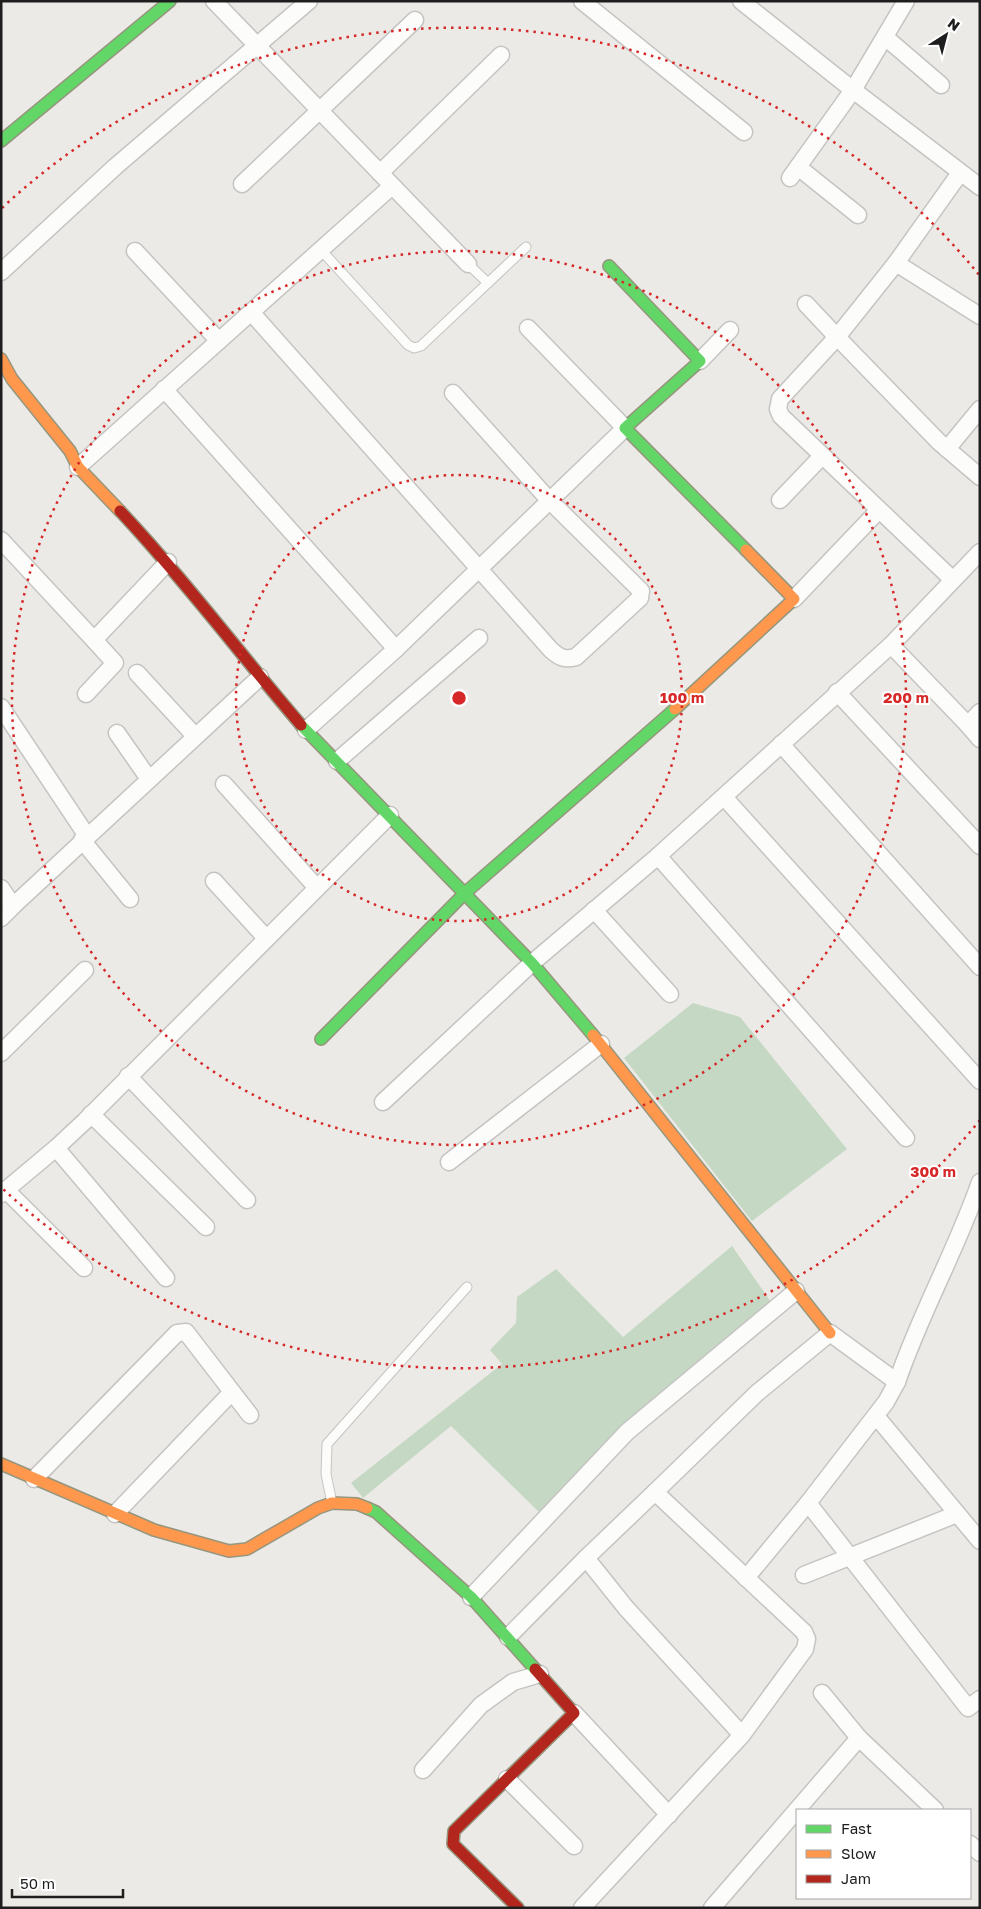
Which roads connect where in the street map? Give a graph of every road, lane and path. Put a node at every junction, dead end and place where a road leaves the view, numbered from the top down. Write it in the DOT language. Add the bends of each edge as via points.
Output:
graph roads {
  1 [pos="170,1"];
  2 [pos="214,1"];
  3 [pos="309,1"];
  4 [pos="582,1"];
  5 [pos="741,1"];
  6 [pos="906,1"];
  7 [pos="415,20"];
  8 [pos="885,37"];
  9 [pos="256,46"];
  10 [pos="501,55"];
  11 [pos="941,84"];
  12 [pos="853,90"];
  13 [pos="318,110"];
  14 [pos="744,132"];
  15 [pos="1,141"];
  16 [pos="380,173"];
  17 [pos="960,173"];
  18 [pos="242,184"];
  19 [pos="392,186"];
  20 [pos="980,187"];
  21 [pos="858,215"];
  22 [pos="526,247"];
  23 [pos="320,250"];
  24 [pos="135,251"];
  25 [pos="896,263"];
  26 [pos="468,264"];
  27 [pos="609,266"];
  28 [pos="1,272"];
  29 [pos="488,283"];
  30 [pos="806,304"];
  31 [pos="251,312"];
  32 [pos="980,316"];
  33 [pos="528,328"];
  34 [pos="730,330"];
  35 [pos="837,337"];
  36 [pos="219,341"];
  37 [pos="1,359"];
  38 [pos="700,360"];
  39 [pos="164,390"];
  40 [pos="452,393"];
  41 [pos="980,409"];
  42 [pos="624,428"];
  43 [pos="947,449"];
  44 [pos="822,456"];
  45 [pos="78,467"];
  46 [pos="980,477"];
  47 [pos="549,500"];
  48 [pos="780,500"];
  49 [pos="879,510"];
  50 [pos="1,540"];
  51 [pos="980,552"];
  52 [pos="168,562"];
  53 [pos="478,568"];
  54 [pos="952,579"];
  55 [pos="794,599"];
  56 [pos="479,638"];
  57 [pos="94,640"];
  58 [pos="891,645"];
  59 [pos="396,649"];
  60 [pos="137,673"];
  61 [pos="260,677"];
  62 [pos="837,692"];
  63 [pos="86,694"];
  64 [pos="1,707"];
  65 [pos="980,712"];
  66 [pos="968,725"];
  67 [pos="306,730"];
  68 [pos="117,733"];
  69 [pos="195,736"];
  70 [pos="980,739"];
  71 [pos="781,744"];
  72 [pos="337,761"];
  73 [pos="149,778"];
  74 [pos="224,784"];
  75 [pos="724,797"];
  76 [pos="390,815"];
  77 [pos="84,838"];
  78 [pos="980,846"];
  79 [pos="658,856"];
  80 [pos="214,881"];
  81 [pos="1,888"];
  82 [pos="317,888"];
  83 [pos="466,894"];
  84 [pos="130,899"];
  85 [pos="13,906"];
  86 [pos="594,910"];
  87 [pos="1,918"];
  88 [pos="266,938"];
  89 [pos="532,963"];
  90 [pos="980,967"];
  91 [pos="85,970"];
  92 [pos="670,994"];
  93 [pos="321,1039"];
  94 [pos="601,1044"];
  95 [pos="1,1053"];
  96 [pos="128,1076"];
  97 [pos="980,1081"];
  98 [pos="383,1102"];
  99 [pos="91,1114"];
  100 [pos="906,1138"];
  101 [pos="56,1148"];
  102 [pos="449,1162"];
  103 [pos="980,1182"];
  104 [pos="4,1192"];
  105 [pos="247,1200"];
  106 [pos="206,1228"];
  107 [pos="84,1268"];
  108 [pos="166,1278"];
  109 [pos="467,1287"];
  110 [pos="796,1291"];
  111 [pos="830,1333"];
  112 [pos="897,1382"];
  113 [pos="232,1392"];
  114 [pos="250,1415"];
  115 [pos="876,1416"];
  116 [pos="1,1464"];
  117 [pos="34,1479"];
  118 [pos="655,1492"];
  119 [pos="332,1503"];
  120 [pos="808,1503"];
  121 [pos="115,1514"];
  122 [pos="957,1514"];
  123 [pos="980,1541"];
  124 [pos="850,1556"];
  125 [pos="586,1558"];
  126 [pos="804,1575"];
  127 [pos="746,1578"];
  128 [pos="471,1597"];
  129 [pos="508,1637"];
  130 [pos="540,1674"];
  131 [pos="822,1693"];
  132 [pos="980,1699"];
  133 [pos="574,1713"];
  134 [pos="742,1735"];
  135 [pos="860,1738"];
  136 [pos="422,1770"];
  137 [pos="507,1779"];
  138 [pos="798,1809"];
  139 [pos="934,1809"];
  140 [pos="796,1812"];
  141 [pos="669,1815"];
  142 [pos="574,1846"];
  143 [pos="518,1908"];
  144 [pos="582,1908"];
  145 [pos="712,1908"];
  1 -- 15 [label="street"];
  2 -- 9 [label="street"];
  3 -- 9 [label="street"];
  4 -- 14 [label="street"];
  5 -- 12 [label="street"];
  6 -- 8 [label="street"];
  7 -- 13 [label="street"];
  8 -- 11 [label="street"];
  8 -- 12 [label="street"];
  9 -- 13 [label="street"];
  9 -- 28 [label="street" via="116,166"];
  10 -- 16 [label="street"];
  12 -- 17 [label="street"];
  12 -- 21 [label="street" via="794,172"];
  13 -- 16 [label="street"];
  13 -- 18 [label="street"];
  16 -- 19 [label="street"];
  17 -- 20 [label="street"];
  17 -- 25 [label="street"];
  19 -- 23 [label="street"];
  19 -- 26 [label="street"];
  22 -- 29 [label="lane"];
  23 -- 29 [label="lane" via="408,346 414,348 421,346"];
  23 -- 31 [label="street"];
  24 -- 36 [label="street"];
  25 -- 32 [label="street"];
  25 -- 35 [label="street"];
  26 -- 29 [label="lane"];
  27 -- 38 [label="street"];
  30 -- 35 [label="street"];
  31 -- 36 [label="street"];
  31 -- 53 [label="street"];
  33 -- 42 [label="street"];
  34 -- 38 [label="street"];
  35 -- 43 [label="street"];
  35 -- 44 [label="street" via="778,403 782,416"];
  36 -- 39 [label="street"];
  37 -- 45 [label="street" via="12,379 70,451"];
  38 -- 42 [label="street"];
  39 -- 45 [label="street"];
  39 -- 59 [label="street"];
  40 -- 47 [label="street"];
  41 -- 43 [label="street"];
  42 -- 47 [label="street"];
  42 -- 55 [label="street"];
  43 -- 46 [label="street"];
  44 -- 48 [label="street"];
  44 -- 49 [label="street"];
  45 -- 52 [label="street"];
  47 -- 53 [label="street"];
  47 -- 53 [label="street" via="641,591 640,598 576,657 560,658"];
  49 -- 54 [label="street"];
  49 -- 55 [label="street"];
  50 -- 57 [label="street"];
  51 -- 54 [label="street"];
  52 -- 57 [label="street"];
  52 -- 61 [label="street"];
  53 -- 59 [label="street"];
  54 -- 58 [label="street"];
  55 -- 83 [label="street" via="647,735"];
  56 -- 72 [label="street"];
  57 -- 63 [label="street" via="115,663"];
  58 -- 62 [label="street"];
  58 -- 66 [label="street"];
  59 -- 67 [label="street"];
  60 -- 69 [label="street"];
  61 -- 67 [label="street"];
  61 -- 69 [label="street"];
  62 -- 71 [label="street"];
  62 -- 78 [label="street"];
  64 -- 77 [label="street"];
  65 -- 66 [label="street"];
  66 -- 70 [label="street"];
  67 -- 72 [label="street"];
  68 -- 73 [label="street"];
  69 -- 73 [label="street"];
  71 -- 75 [label="street"];
  71 -- 90 [label="street"];
  72 -- 76 [label="street"];
  73 -- 77 [label="street"];
  74 -- 82 [label="street"];
  75 -- 79 [label="street"];
  75 -- 97 [label="street"];
  76 -- 82 [label="street"];
  76 -- 83 [label="street"];
  77 -- 84 [label="street"];
  77 -- 85 [label="street"];
  79 -- 86 [label="street"];
  79 -- 100 [label="street"];
  80 -- 88 [label="street"];
  81 -- 85 [label="street"];
  82 -- 88 [label="street"];
  83 -- 89 [label="street"];
  83 -- 93 [label="street"];
  85 -- 87 [label="street"];
  86 -- 89 [label="street"];
  86 -- 92 [label="street"];
  88 -- 96 [label="street"];
  89 -- 94 [label="street"];
  89 -- 98 [label="street"];
  91 -- 95 [label="street"];
  94 -- 102 [label="street"];
  94 -- 110 [label="street"];
  96 -- 99 [label="street"];
  96 -- 105 [label="street"];
  99 -- 101 [label="street"];
  99 -- 106 [label="street"];
  101 -- 104 [label="street"];
  101 -- 108 [label="street"];
  103 -- 112 [label="street" via="964,1228 908,1350"];
  104 -- 107 [label="street"];
  109 -- 119 [label="lane" via="327,1444 326,1474"];
  110 -- 111 [label="street"];
  110 -- 128 [label="street" via="627,1432"];
  111 -- 112 [label="street"];
  111 -- 118 [label="street" via="757,1393"];
  112 -- 115 [label="street"];
  113 -- 114 [label="street"];
  113 -- 117 [label="street" via="186,1332 177,1334"];
  113 -- 121 [label="street"];
  115 -- 120 [label="street"];
  115 -- 122 [label="street"];
  116 -- 117 [label="street"];
  117 -- 121 [label="street"];
  118 -- 125 [label="street"];
  118 -- 127 [label="street"];
  119 -- 121 [label="street" via="247,1549 229,1551 154,1530"];
  119 -- 128 [label="street" via="357,1504 376,1512"];
  120 -- 124 [label="street"];
  120 -- 127 [label="street"];
  122 -- 123 [label="street"];
  122 -- 124 [label="street"];
  124 -- 126 [label="street"];
  124 -- 132 [label="street" via="968,1708"];
  125 -- 129 [label="street"];
  125 -- 134 [label="street" via="626,1608"];
  127 -- 134 [label="street" via="804,1632 807,1639 804,1649"];
  128 -- 129 [label="street"];
  129 -- 130 [label="street"];
  130 -- 133 [label="street"];
  130 -- 136 [label="street" via="513,1682 481,1705"];
  131 -- 135 [label="street"];
  133 -- 137 [label="street"];
  133 -- 141 [label="street"];
  134 -- 141 [label="street"];
  135 -- 138 [label="street"];
  135 -- 139 [label="street"];
  137 -- 142 [label="street"];
  137 -- 143 [label="street" via="454,1831 453,1844"];
  140 -- 145 [label="street"];
  141 -- 144 [label="street"];
}
